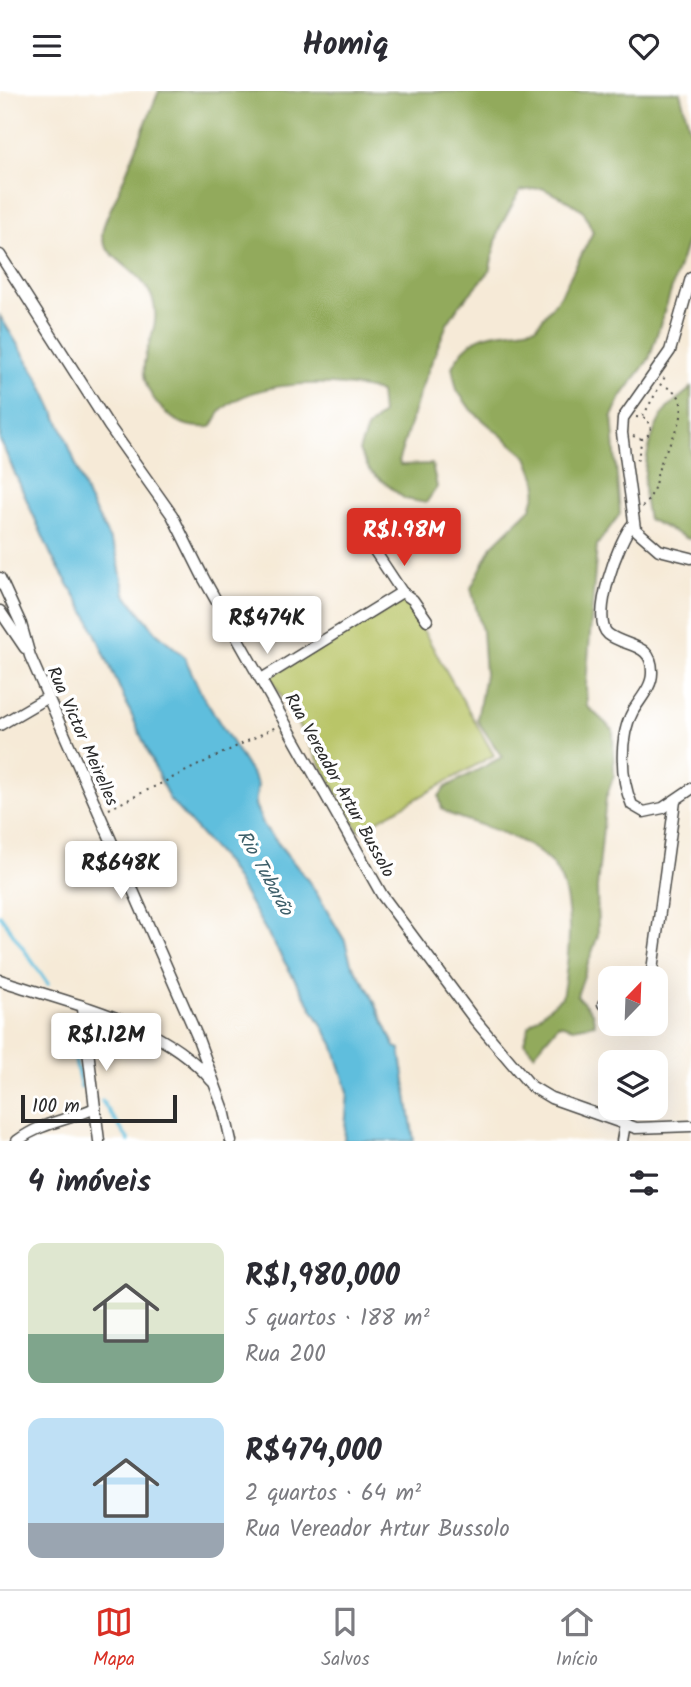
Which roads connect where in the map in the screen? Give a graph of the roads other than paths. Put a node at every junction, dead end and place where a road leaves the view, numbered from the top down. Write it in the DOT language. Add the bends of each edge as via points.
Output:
graph roads {
  1 [pos="0,255"];
  2 [pos="691,278"];
  3 [pos="633,524"];
  4 [pos="360,530"];
  5 [pos="691,558"];
  6 [pos="0,578"];
  7 [pos="402,592"];
  8 [pos="0,611"];
  9 [pos="427,620"];
  10 [pos="30,656"];
  11 [pos="263,678"];
  12 [pos="48,697"];
  13 [pos="0,725"];
  14 [pos="691,789"];
  15 [pos="675,801"];
  16 [pos="652,966"];
  17 [pos="0,980"];
  18 [pos="83,1009"];
  19 [pos="217,1087"];
  20 [pos="95,1108"];
  21 [pos="625,1125"];
  22 [pos="691,1126"];
  23 [pos="636,1128"];
  24 [pos="17,1141"];
  25 [pos="99,1141"];
  26 [pos="231,1141"];
  27 [pos="622,1141"];
  28 [pos="634,1141"];
  1 -- 11 [label="street, Rua Vereador Artur Bussolo" via="172,515"];
  2 -- 3 [label="street" via="674,343 623,418"];
  3 -- 5 [label="street" via="639,535 659,549"];
  3 -- 15 [label="street" via="614,557 603,617 608,634 642,647 651,660 648,687 626,728 624,772 637,810 653,811"];
  4 -- 7 [label="street"];
  6 -- 10 [label="street"];
  7 -- 9 [label="street"];
  7 -- 11 [label="street"];
  8 -- 10 [label="street"];
  10 -- 12 [label="street, Rua Victor Meirelles"];
  11 -- 21 [label="street, Rua Vereador Artur Bussolo" via="393,911 523,1077 551,1098"];
  12 -- 13 [label="street"];
  12 -- 19 [label="street, Rua Victor Meirelles"];
  14 -- 15 [label="street"];
  15 -- 16 [label="street"];
  17 -- 18 [label="street"];
  18 -- 19 [label="street" via="138,1029 175,1049"];
  18 -- 20 [label="street"];
  19 -- 26 [label="street, Rua Victor Meirelles"];
  20 -- 24 [label="street" via="38,1126"];
  20 -- 25 [label="street"];
  21 -- 23 [label="street, Rua Vereador Artur Bussolo"];
  21 -- 27 [label="street"];
  22 -- 23 [label="street, Rua Vereador Artur Bussolo"];
  23 -- 28 [label="street"];
}
